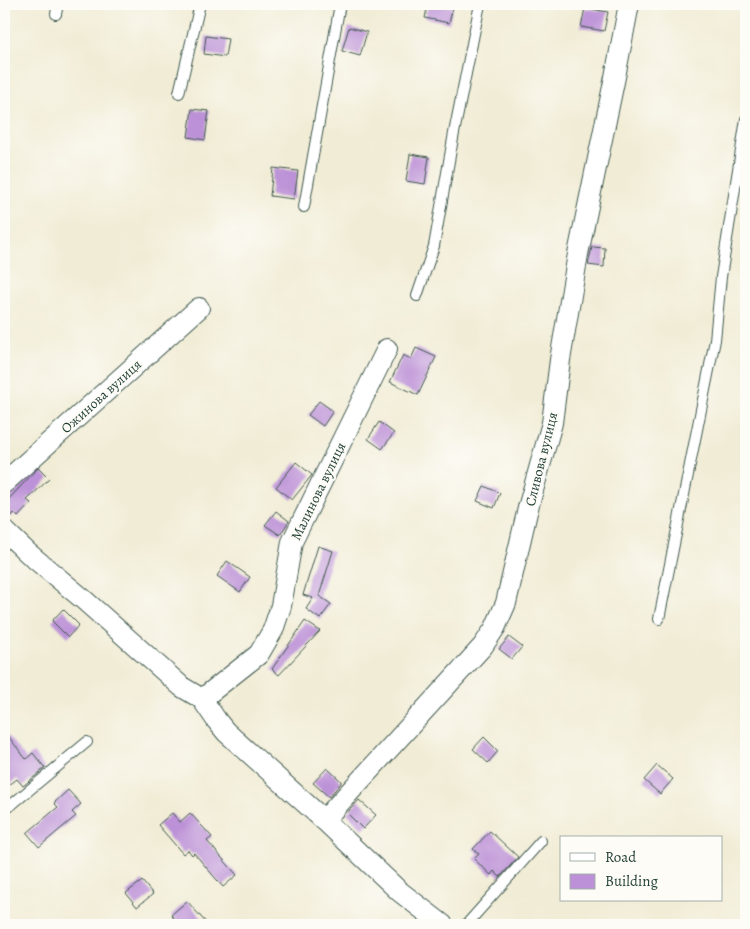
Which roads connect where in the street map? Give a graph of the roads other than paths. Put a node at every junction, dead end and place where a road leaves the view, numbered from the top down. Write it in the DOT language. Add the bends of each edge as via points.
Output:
graph roads {
  1 [pos="200,4"];
  2 [pos="340,4"];
  3 [pos="480,4"];
  4 [pos="629,4"];
  5 [pos="179,93"];
  6 [pos="746,119"];
  7 [pos="304,207"];
  8 [pos="417,296"];
  9 [pos="199,308"];
  10 [pos="387,349"];
  11 [pos="4,484"];
  12 [pos="4,530"];
  13 [pos="659,619"];
  14 [pos="202,699"];
  15 [pos="87,742"];
  16 [pos="4,811"];
  17 [pos="324,820"];
  18 [pos="542,841"];
  19 [pos="443,925"];
  20 [pos="466,925"];
  1 -- 5 [label="lane"];
  2 -- 7 [label="lane"];
  3 -- 8 [label="lane" via="434,246"];
  4 -- 17 [label="street, Сливова вулиця" via="578,254 552,423 506,603 484,646"];
  6 -- 13 [label="lane" via="715,340"];
  9 -- 11 [label="street, Ожинова вулиця"];
  10 -- 14 [label="street, Малинова вулиця" via="292,542 281,606 273,630 259,654"];
  12 -- 14 [label="street" via="182,687"];
  14 -- 17 [label="street" via="226,732"];
  15 -- 16 [label="lane"];
  17 -- 19 [label="street" via="399,891"];
  18 -- 20 [label="lane"];
}
